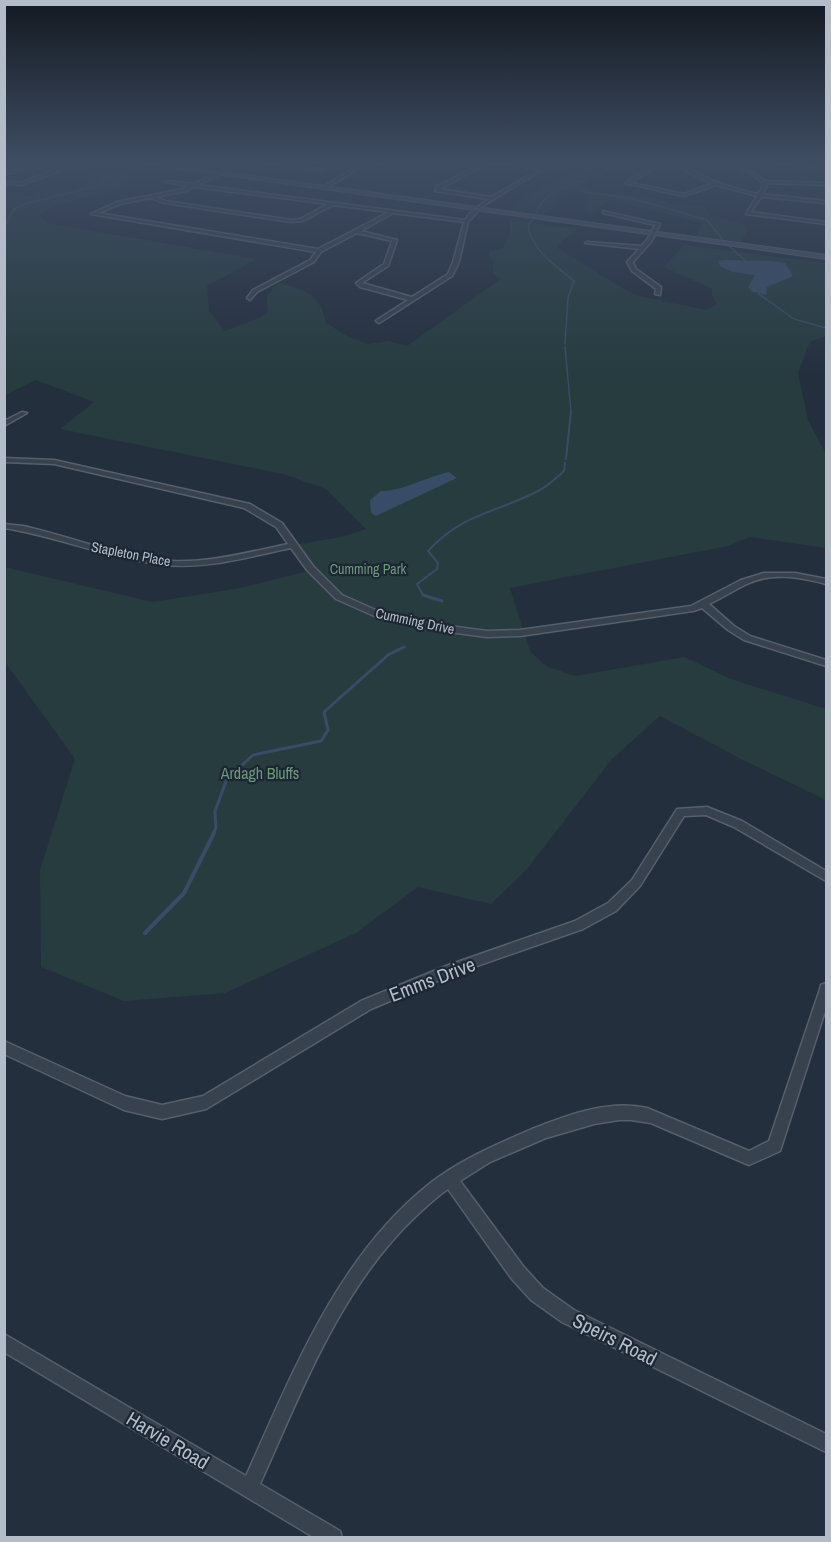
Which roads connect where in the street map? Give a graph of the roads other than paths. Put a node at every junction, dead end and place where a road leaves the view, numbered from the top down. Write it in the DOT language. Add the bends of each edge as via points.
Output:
graph roads {
  1 [pos="203,232"];
  2 [pos="354,232"];
  3 [pos="360,232"];
  4 [pos="463,232"];
  5 [pos="643,232"];
  6 [pos="651,233"];
  7 [pos="587,243"];
  8 [pos="642,248"];
  9 [pos="319,251"];
  10 [pos="826,257"];
  11 [pos="658,294"];
  12 [pos="250,298"];
  13 [pos="411,299"];
  14 [pos="379,321"];
  15 [pos="24,413"];
  16 [pos="4,424"];
  17 [pos="4,460"];
  18 [pos="4,526"];
  19 [pos="294,545"];
  20 [pos="826,581"];
  21 [pos="703,604"];
  22 [pos="826,663"];
  23 [pos="826,876"];
  24 [pos="826,989"];
  25 [pos="4,1047"];
  26 [pos="449,1179"];
  27 [pos="4,1342"];
  28 [pos="826,1443"];
  29 [pos="249,1489"];
  30 [pos="333,1538"];
  1 -- 9 [label="street"];
  2 -- 9 [label="street"];
  3 -- 13 [label="street" via="394,240 386,265 359,283"];
  4 -- 13 [label="street" via="450,275"];
  5 -- 6 [label="street"];
  6 -- 8 [label="street"];
  6 -- 10 [label="street"];
  7 -- 8 [label="street"];
  8 -- 11 [label="street" via="630,265 659,288"];
  9 -- 12 [label="street" via="312,261 255,291"];
  13 -- 14 [label="street"];
  15 -- 16 [label="street"];
  17 -- 19 [label="street, Cumming Drive" via="54,462 247,506 279,525"];
  18 -- 19 [label="street, Stapleton Place" via="173,563 219,560"];
  19 -- 21 [label="street, Cumming Drive" via="339,597 384,616 426,626 487,634 520,633"];
  20 -- 21 [label="street, Cumming Drive" via="789,574 765,575"];
  21 -- 22 [label="street" via="747,638"];
  23 -- 25 [label="street, Emms Drive" via="738,824 707,811 681,812 636,883 612,907 588,921 450,970 366,1005 206,1102 162,1112 124,1103"];
  24 -- 26 [label="street" via="775,1146 749,1158 644,1114 604,1114 501,1148"];
  26 -- 28 [label="street, Speirs Road" via="517,1272 537,1294 568,1316"];
  26 -- 29 [label="street" via="392,1227 348,1284"];
  27 -- 29 [label="street, Harvie Road"];
  29 -- 30 [label="street, Harvie Road"];
}
